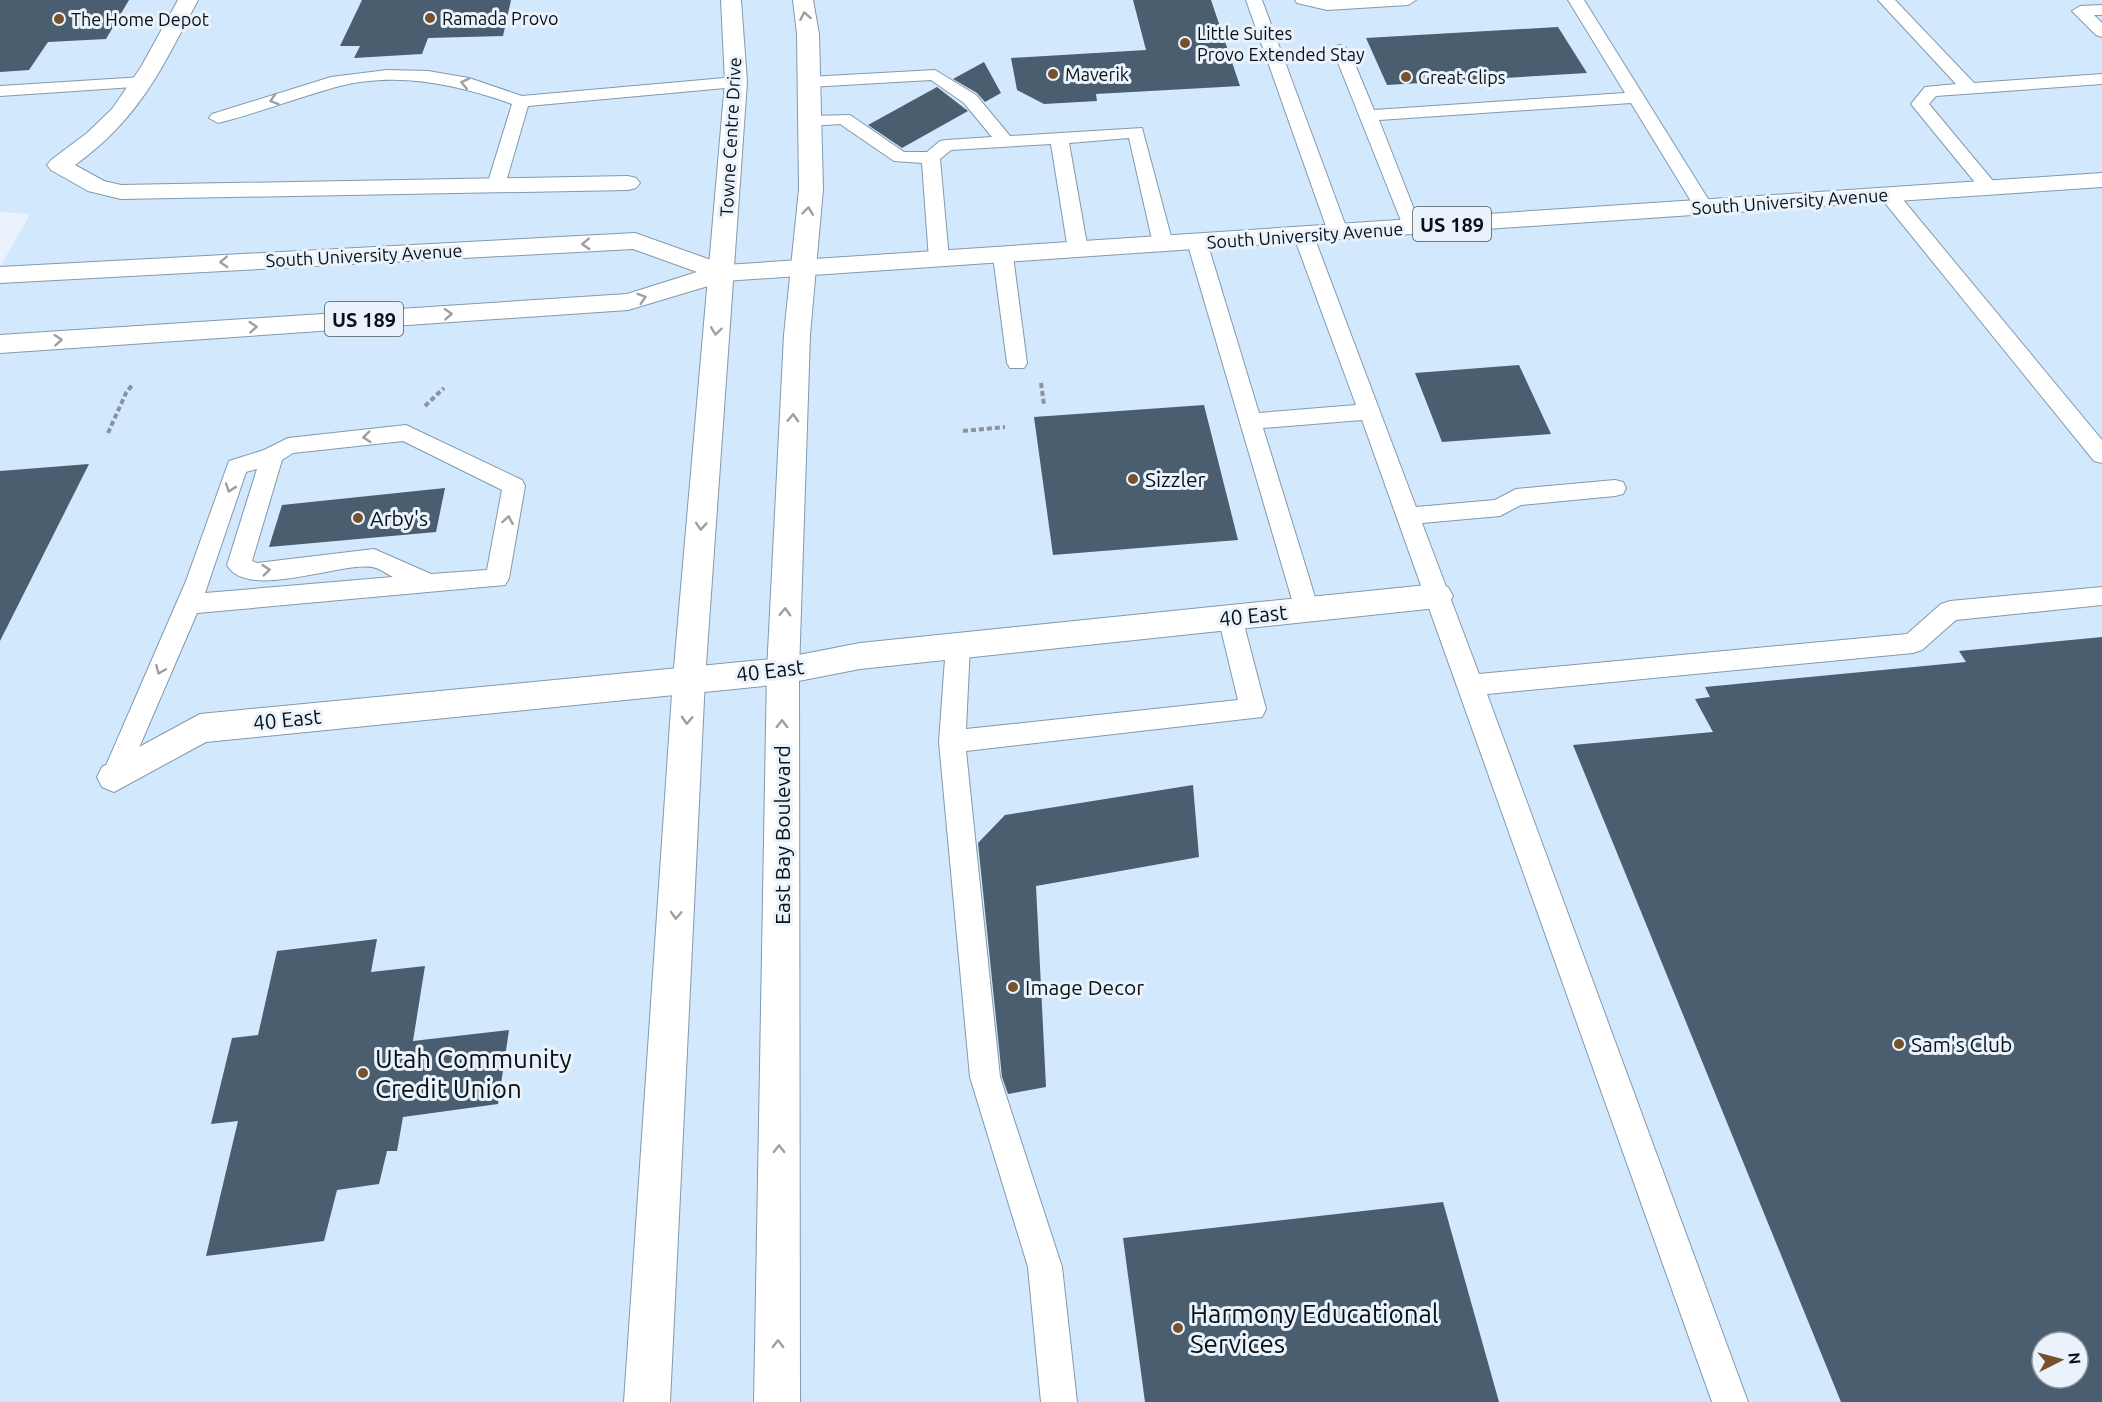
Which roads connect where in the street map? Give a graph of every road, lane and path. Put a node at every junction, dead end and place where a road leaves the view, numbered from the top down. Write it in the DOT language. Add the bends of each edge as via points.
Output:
graph roads {
  1 [pos="189,0"];
  2 [pos="731,0"];
  3 [pos="803,0"];
  4 [pos="1254,0"];
  5 [pos="1304,0"];
  6 [pos="1408,0"];
  7 [pos="1576,0"];
  8 [pos="1886,0"];
  9 [pos="2102,10"];
  10 [pos="2102,32"];
  11 [pos="1341,50"];
  12 [pos="2102,79"];
  13 [pos="143,82"];
  14 [pos="736,82"];
  15 [pos="809,82"];
  16 [pos="1968,87"];
  17 [pos="0,91"];
  18 [pos="1638,97"];
  19 [pos="521,101"];
  20 [pos="1368,116"];
  21 [pos="218,118"];
  22 [pos="810,121"];
  23 [pos="1059,138"];
  24 [pos="1005,141"];
  25 [pos="931,158"];
  26 [pos="2102,180"];
  27 [pos="628,183"];
  28 [pos="496,185"];
  29 [pos="1989,188"];
  30 [pos="1888,194"];
  31 [pos="1704,207"];
  32 [pos="1412,227"];
  33 [pos="1338,232"];
  34 [pos="1303,234"];
  35 [pos="1197,242"];
  36 [pos="1162,244"];
  37 [pos="1078,250"];
  38 [pos="1003,256"];
  39 [pos="939,259"];
  40 [pos="0,265"];
  41 [pos="98,268"];
  42 [pos="801,269"];
  43 [pos="723,273"];
  44 [pos="0,275"];
  45 [pos="0,344"];
  46 [pos="1017,363"];
  47 [pos="1040,376"];
  48 [pos="134,384"];
  49 [pos="444,388"];
  50 [pos="1044,405"];
  51 [pos="422,409"];
  52 [pos="1369,412"];
  53 [pos="1251,421"];
  54 [pos="1005,427"];
  55 [pos="963,431"];
  56 [pos="108,433"];
  57 [pos="2102,455"];
  58 [pos="272,456"];
  59 [pos="1615,488"];
  60 [pos="1408,516"];
  61 [pos="429,584"];
  62 [pos="1437,596"];
  63 [pos="2102,596"];
  64 [pos="188,604"];
  65 [pos="1307,610"];
  66 [pos="1230,617"];
  67 [pos="958,645"];
  68 [pos="783,671"];
  69 [pos="689,679"];
  70 [pos="1471,685"];
  71 [pos="952,742"];
  72 [pos="114,777"];
  73 [pos="647,1402"];
  74 [pos="777,1402"];
  75 [pos="1059,1402"];
  76 [pos="1730,1402"];
  1 -- 13 [label="main road"];
  2 -- 14 [label="main road, Towne Centre Drive"];
  15 -- 3 [label="main road, one-way"];
  4 -- 33 [label="lane"];
  5 -- 6 [label="lane" via="1327,4"];
  7 -- 18 [label="lane"];
  8 -- 16 [label="lane"];
  9 -- 10 [label="lane" via="2080,11"];
  11 -- 20 [label="lane"];
  12 -- 16 [label="lane"];
  13 -- 17 [label="lane"];
  13 -- 28 [label="main road" via="108,127 59,165 92,186 121,192"];
  14 -- 19 [label="lane"];
  14 -- 43 [label="main road, Towne Centre Drive"];
  15 -- 22 [label="main road"];
  15 -- 24 [label="lane" via="935,75 970,99"];
  16 -- 29 [label="lane" via="1930,91 1920,104"];
  18 -- 20 [label="lane"];
  18 -- 31 [label="lane"];
  19 -- 21 [label="lane, one-way" via="470,83 387,75 337,81"];
  19 -- 28 [label="lane"];
  20 -- 32 [label="lane"];
  22 -- 25 [label="lane" via="844,119 900,157"];
  42 -- 22 [label="main road, one-way" via="811,189"];
  23 -- 24 [label="lane"];
  23 -- 36 [label="lane" via="1136,132"];
  23 -- 37 [label="lane"];
  24 -- 25 [label="lane" via="946,145"];
  25 -- 39 [label="lane"];
  26 -- 29 [label="main road, South University Avenue / US 189"];
  27 -- 28 [label="main road"];
  29 -- 30 [label="main road, South University Avenue / US 189"];
  30 -- 31 [label="main road, South University Avenue / US 189"];
  30 -- 57 [label="lane"];
  31 -- 32 [label="main road, South University Avenue / US 189"];
  32 -- 33 [label="main road, South University Avenue / US 189"];
  33 -- 34 [label="main road, South University Avenue / US 189"];
  34 -- 35 [label="main road, South University Avenue / US 189"];
  34 -- 52 [label="lane"];
  35 -- 36 [label="main road, South University Avenue / US 189"];
  35 -- 53 [label="lane"];
  36 -- 37 [label="main road, South University Avenue / US 189"];
  37 -- 38 [label="main road, South University Avenue / US 189"];
  38 -- 39 [label="main road, South University Avenue / US 189"];
  38 -- 46 [label="lane"];
  39 -- 42 [label="main road, South University Avenue / US 189"];
  40 -- 41 [label="main road"];
  43 -- 41 [label="main road, South University Avenue / US 189, one-way" via="635,242"];
  41 -- 44 [label="main road, South University Avenue / US 189"];
  42 -- 43 [label="main road, South University Avenue / US 189"];
  68 -- 42 [label="main road, East Bay Boulevard, one-way"];
  45 -- 43 [label="main road, South University Avenue / US 189, one-way" via="628,302"];
  43 -- 69 [label="main road, one-way"];
  47 -- 50 [label="path"];
  48 -- 56 [label="path"];
  49 -- 51 [label="path"];
  52 -- 53 [label="lane"];
  52 -- 60 [label="lane"];
  53 -- 65 [label="lane"];
  54 -- 55 [label="path"];
  58 -- 61 [label="lane, one-way" via="239,565 255,572 374,558"];
  61 -- 58 [label="lane, one-way" via="497,578 514,486 406,433 288,446"];
  58 -- 64 [label="lane, one-way" via="237,467"];
  59 -- 60 [label="lane" via="1516,497 1500,508"];
  60 -- 62 [label="lane"];
  61 -- 64 [label="lane"];
  62 -- 65 [label="main road, 40 East"];
  62 -- 70 [label="lane"];
  63 -- 70 [label="lane" via="1950,611 1913,642"];
  64 -- 72 [label="lane, one-way"];
  65 -- 66 [label="main road, 40 East"];
  66 -- 67 [label="main road, 40 East"];
  66 -- 71 [label="lane" via="1253,709"];
  67 -- 68 [label="main road, 40 East" via="860,656"];
  67 -- 71 [label="lane"];
  68 -- 69 [label="main road, 40 East"];
  74 -- 68 [label="main road, East Bay Boulevard, one-way"];
  69 -- 72 [label="main road, 40 East" via="200,728"];
  69 -- 73 [label="main road, one-way"];
  70 -- 76 [label="lane"];
  71 -- 75 [label="lane" via="985,1077 1045,1267"];
}
